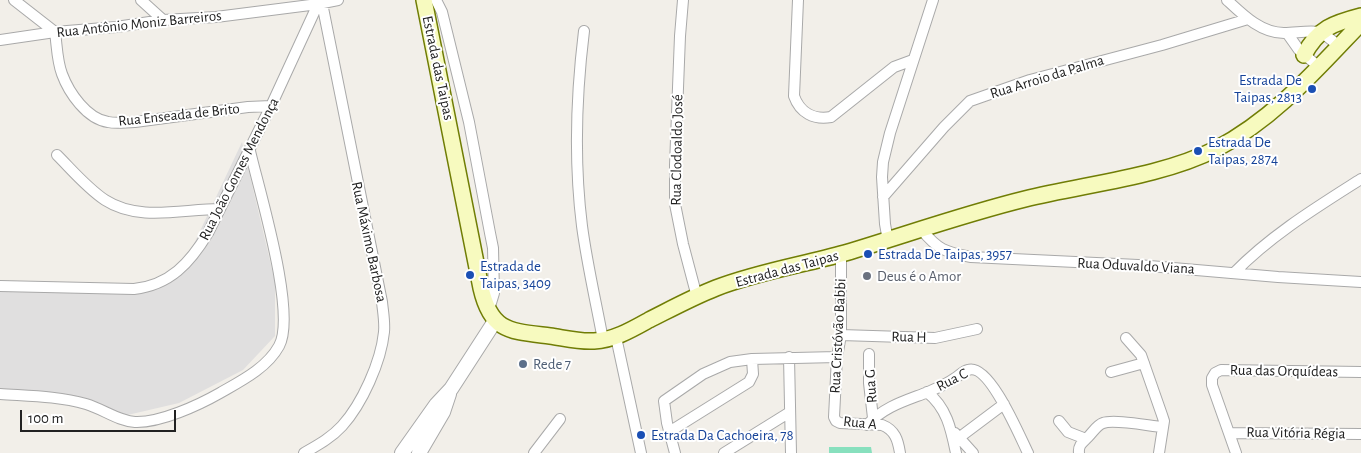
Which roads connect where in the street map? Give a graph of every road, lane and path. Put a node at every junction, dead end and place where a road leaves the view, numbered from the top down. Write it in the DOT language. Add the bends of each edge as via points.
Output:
graph roads {
  1 [pos="14,0"];
  2 [pos="141,0"];
  3 [pos="270,0"];
  4 [pos="338,0"];
  5 [pos="424,0"];
  6 [pos="436,0"];
  7 [pos="683,0"];
  8 [pos="798,0"];
  9 [pos="933,0"];
  10 [pos="1227,0"];
  11 [pos="320,4"];
  12 [pos="280,8"];
  13 [pos="1361,16"];
  14 [pos="1248,19"];
  15 [pos="163,20"];
  16 [pos="1361,23"];
  17 [pos="584,31"];
  18 [pos="55,32"];
  19 [pos="1320,32"];
  20 [pos="1287,33"];
  21 [pos="0,40"];
  22 [pos="1339,46"];
  23 [pos="1304,55"];
  24 [pos="913,60"];
  25 [pos="1319,67"];
  26 [pos="271,106"];
  27 [pos="250,151"];
  28 [pos="57,155"];
  29 [pos="1361,179"];
  30 [pos="883,197"];
  31 [pos="220,208"];
  32 [pos="921,229"];
  33 [pos="888,241"];
  34 [pos="841,254"];
  35 [pos="1234,273"];
  36 [pos="1361,282"];
  37 [pos="0,286"];
  38 [pos="697,297"];
  39 [pos="486,307"];
  40 [pos="495,320"];
  41 [pos="977,329"];
  42 [pos="841,335"];
  43 [pos="610,338"];
  44 [pos="1126,338"];
  45 [pos="869,354"];
  46 [pos="789,357"];
  47 [pos="837,357"];
  48 [pos="752,359"];
  49 [pos="1144,363"];
  50 [pos="1111,372"];
  51 [pos="1361,372"];
  52 [pos="450,389"];
  53 [pos="926,392"];
  54 [pos="0,394"];
  55 [pos="1004,404"];
  56 [pos="790,412"];
  57 [pos="834,417"];
  58 [pos="560,419"];
  59 [pos="1059,421"];
  60 [pos="870,422"];
  61 [pos="1163,427"];
  62 [pos="951,430"];
  63 [pos="669,432"];
  64 [pos="1230,433"];
  65 [pos="1361,434"];
  66 [pos="960,438"];
  67 [pos="1086,439"];
  68 [pos="304,453"];
  69 [pos="402,453"];
  70 [pos="418,453"];
  71 [pos="534,453"];
  72 [pos="641,453"];
  73 [pos="675,453"];
  74 [pos="724,453"];
  75 [pos="791,453"];
  76 [pos="900,453"];
  77 [pos="956,453"];
  78 [pos="973,453"];
  79 [pos="1028,453"];
  80 [pos="1079,453"];
  81 [pos="1159,453"];
  82 [pos="1236,453"];
  1 -- 18 [label="street"];
  2 -- 15 [label="street"];
  3 -- 12 [label="street"];
  4 -- 11 [label="street, Rua Antônio Moniz Barreiros"];
  5 -- 39 [label="main road, Estrada das Taipas"];
  6 -- 39 [label="street" via="442,12 469,122 493,248 494,297"];
  7 -- 38 [label="street, Rua Clodoaldo José" via="675,204"];
  8 -- 24 [label="street" via="794,96 804,112 821,119 831,117 894,67"];
  9 -- 24 [label="street"];
  10 -- 14 [label="street"];
  11 -- 12 [label="street, Rua Antônio Moniz Barreiros"];
  11 -- 26 [label="street, Rua João Gomes Mendonça"];
  11 -- 68 [label="street, Rua Máximo Barbosa" via="382,302 384,330 377,362 351,414 326,440"];
  12 -- 15 [label="street, Rua Antônio Moniz Barreiros"];
  13 -- 19 [label="main road" via="1335,23"];
  14 -- 20 [label="street" via="1264,29"];
  14 -- 30 [label="street, Rua Arroio da Palma" via="1030,80 970,101"];
  15 -- 18 [label="street, Rua Antônio Moniz Barreiros"];
  16 -- 22 [label="main road, Estrada das Taipas"];
  17 -- 43 [label="street" via="577,135 583,231"];
  18 -- 21 [label="street, Rua Antônio Moniz Barreiros"];
  18 -- 26 [label="street, Rua Enseada de Brito" via="62,75 85,109 101,120 135,122"];
  19 -- 20 [label="street"];
  19 -- 22 [label="street"];
  19 -- 23 [label="main road"];
  20 -- 23 [label="street"];
  22 -- 25 [label="main road, Estrada das Taipas"];
  23 -- 25 [label="street"];
  24 -- 30 [label="street" via="883,162"];
  25 -- 32 [label="main road, Estrada das Taipas" via="1290,97 1216,149 1165,168 1024,199"];
  26 -- 27 [label="street, Rua João Gomes Mendonça"];
  27 -- 31 [label="street, Rua João Gomes Mendonça"];
  27 -- 54 [label="street" via="276,258 284,308 282,341 272,356 250,375 203,402 168,416 138,422 67,399"];
  28 -- 31 [label="street" via="98,195 123,209 154,214"];
  29 -- 35 [label="street" via="1269,242"];
  30 -- 33 [label="street"];
  31 -- 37 [label="street, Rua João Gomes Mendonça" via="195,252 175,274 155,285 127,289"];
  32 -- 33 [label="main road, Estrada das Taipas"];
  32 -- 35 [label="street, Rua Oduvaldo Viana" via="938,247 971,257"];
  33 -- 34 [label="main road, Estrada das Taipas"];
  34 -- 38 [label="main road, Estrada das Taipas" via="769,272"];
  34 -- 42 [label="street, Rua Cristóvão Babbi"];
  35 -- 36 [label="street, Rua Oduvaldo Viana"];
  38 -- 43 [label="main road, Estrada das Taipas"];
  39 -- 40 [label="main road, Estrada das Taipas"];
  40 -- 43 [label="main road, Estrada das Taipas" via="506,328 523,333 587,341"];
  40 -- 52 [label="street"];
  41 -- 42 [label="street, Rua H" via="935,338"];
  42 -- 47 [label="street, Rua Cristóvão Babbi"];
  43 -- 72 [label="street"];
  44 -- 49 [label="street"];
  45 -- 60 [label="street, Rua G"];
  46 -- 47 [label="street"];
  46 -- 48 [label="street"];
  46 -- 56 [label="street"];
  47 -- 57 [label="street, Rua Cristóvão Babbi"];
  48 -- 63 [label="street" via="749,382"];
  48 -- 63 [label="street" via="722,365 667,398 663,404"];
  49 -- 50 [label="street"];
  49 -- 61 [label="street"];
  51 -- 64 [label="street, Rua das Orquídeas" via="1221,370 1215,373 1212,385"];
  52 -- 69 [label="street"];
  52 -- 70 [label="street" via="443,412"];
  53 -- 55 [label="street, Rua C" via="974,369 984,374"];
  53 -- 60 [label="street, Rua C" via="894,404"];
  53 -- 62 [label="street" via="940,404"];
  55 -- 66 [label="street"];
  55 -- 79 [label="street, Rua C"];
  56 -- 74 [label="street"];
  56 -- 75 [label="street"];
  57 -- 60 [label="street, Rua A" via="840,423"];
  58 -- 71 [label="street"];
  59 -- 67 [label="street" via="1068,432"];
  60 -- 76 [label="street, Rua A" via="891,430"];
  61 -- 67 [label="street" via="1104,422"];
  61 -- 81 [label="street"];
  62 -- 66 [label="street"];
  62 -- 77 [label="street"];
  63 -- 73 [label="street"];
  64 -- 65 [label="street, Rua Vitória Régia"];
  64 -- 82 [label="street"];
  66 -- 78 [label="street"];
  67 -- 80 [label="street" via="1078,449"];
}
